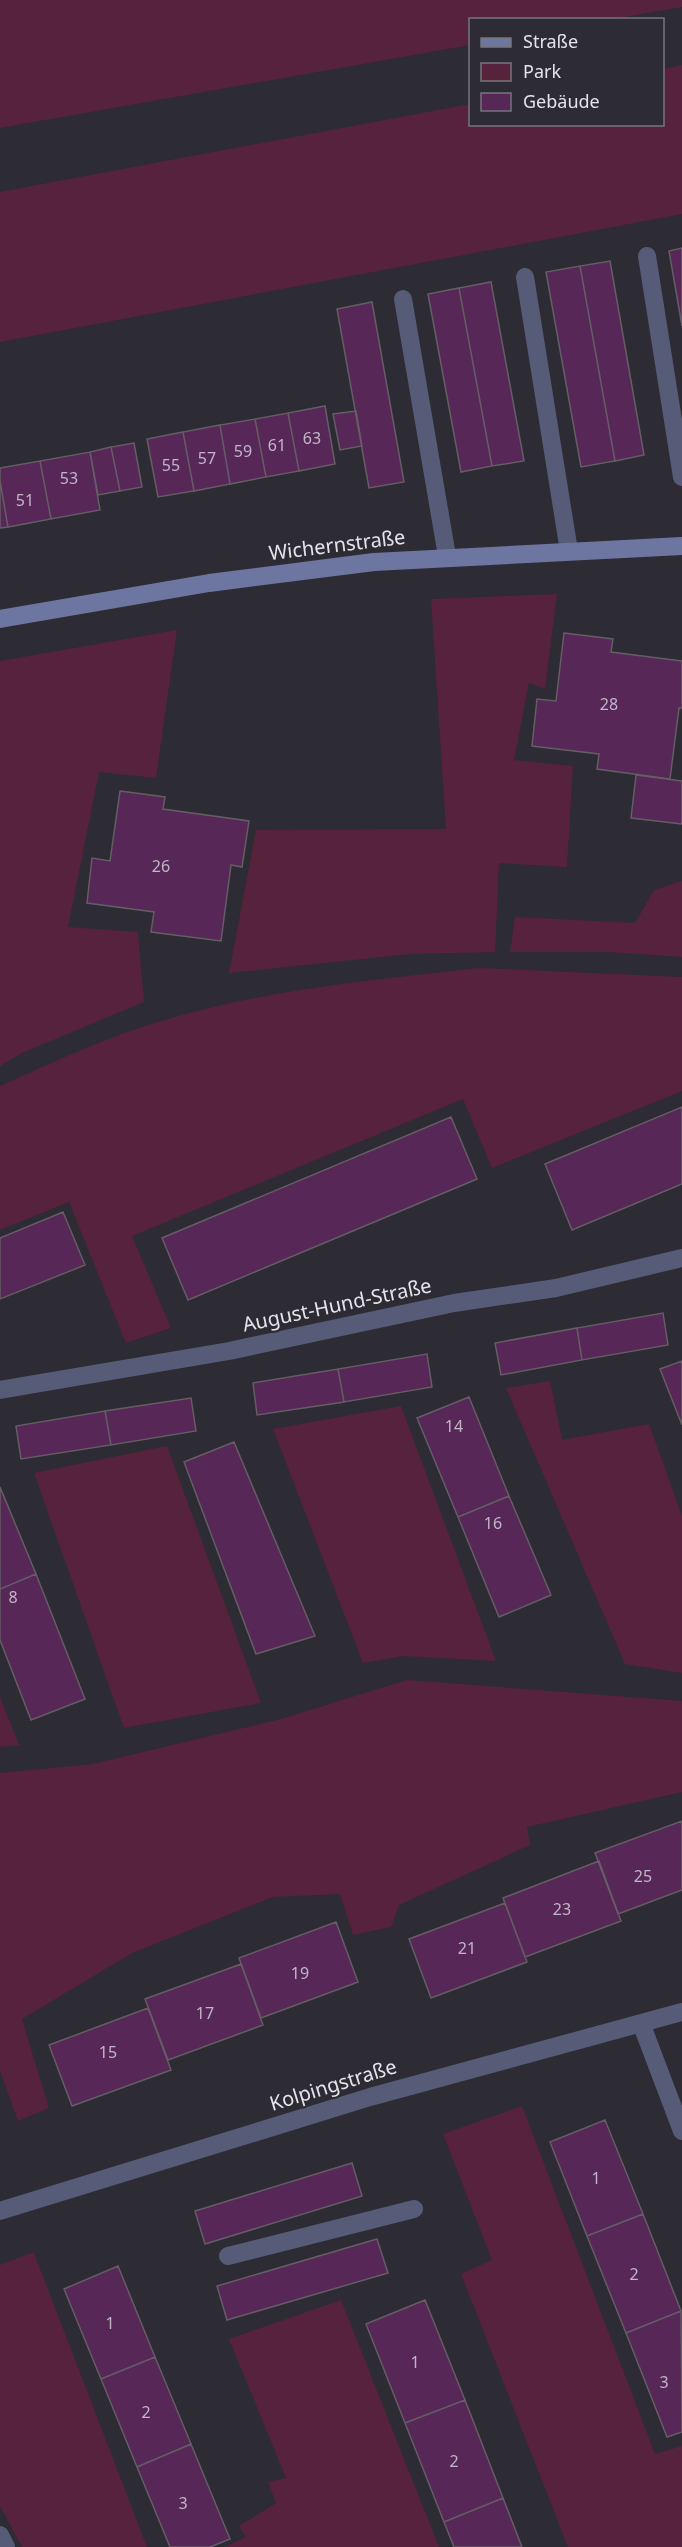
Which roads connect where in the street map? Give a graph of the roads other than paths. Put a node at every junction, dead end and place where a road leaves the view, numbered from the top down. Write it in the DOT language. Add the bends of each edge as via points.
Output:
graph roads {
  1 [pos="647,256"];
  2 [pos="525,277"];
  3 [pos="403,299"];
  4 [pos="682,477"];
  5 [pos="682,546"];
  6 [pos="569,551"];
  7 [pos="447,556"];
  8 [pos="0,620"];
  9 [pos="682,1258"];
  10 [pos="0,1390"];
  11 [pos="682,2012"];
  12 [pos="641,2023"];
  13 [pos="682,2131"];
  14 [pos="414,2209"];
  15 [pos="0,2211"];
  16 [pos="228,2256"];
  17 [pos="0,2535"];
  18 [pos="6,2547"];
  1 -- 4 [label="street"];
  2 -- 6 [label="street"];
  3 -- 7 [label="street"];
  5 -- 6 [label="street, Wichernstraße"];
  6 -- 7 [label="street, Wichernstraße"];
  7 -- 8 [label="street, Wichernstraße" via="209,583"];
  9 -- 10 [label="street, August-Hund-Straße" via="556,1287 454,1303 229,1351"];
  11 -- 12 [label="street, Kolpingstraße"];
  12 -- 13 [label="street"];
  12 -- 15 [label="street, Kolpingstraße" via="370,2097"];
  14 -- 16 [label="street"];
  17 -- 18 [label="street"];
}
